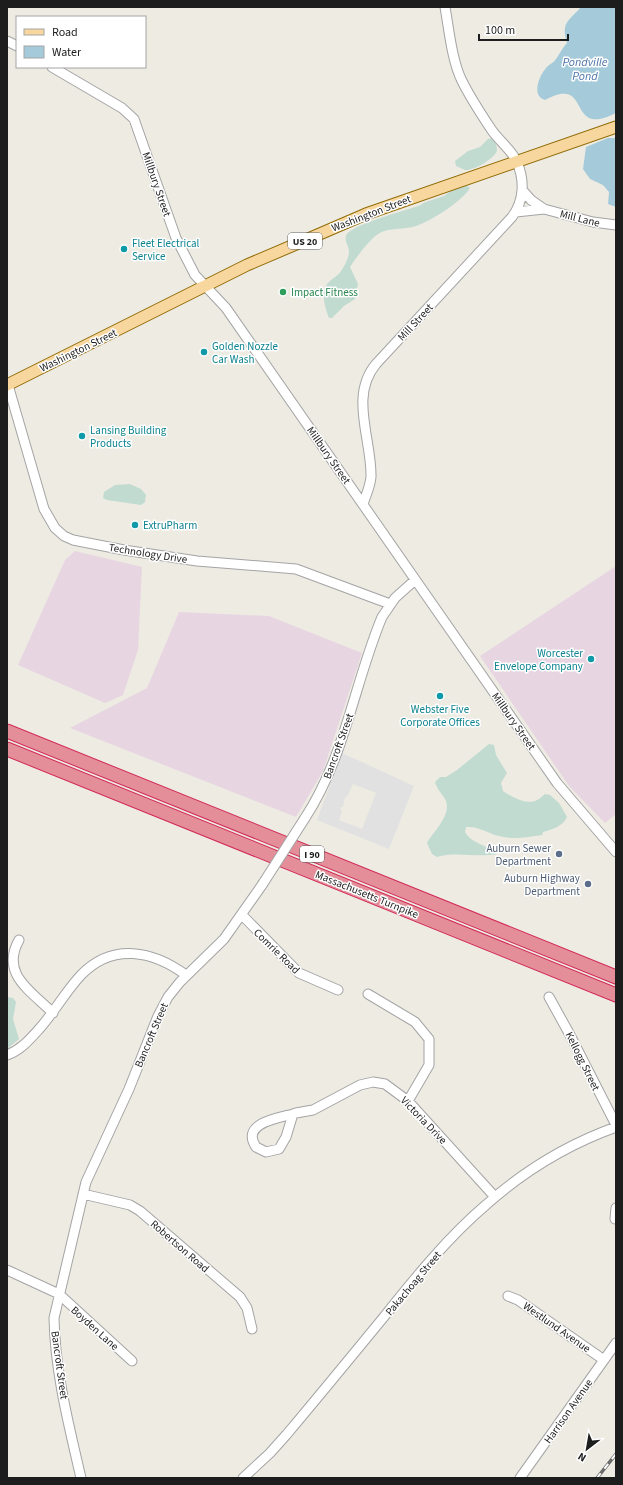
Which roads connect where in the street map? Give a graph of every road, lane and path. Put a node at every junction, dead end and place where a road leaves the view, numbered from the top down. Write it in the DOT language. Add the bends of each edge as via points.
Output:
graph roads {
  1 [pos="445,7"];
  2 [pos="7,40"];
  3 [pos="16,45"];
  4 [pos="54,68"];
  5 [pos="616,127"];
  6 [pos="517,162"];
  7 [pos="523,191"];
  8 [pos="544,208"];
  9 [pos="516,212"];
  10 [pos="616,225"];
  11 [pos="205,287"];
  12 [pos="8,385"];
  13 [pos="363,504"];
  14 [pos="415,580"];
  15 [pos="390,604"];
  16 [pos="7,731"];
  17 [pos="7,749"];
  18 [pos="616,852"];
  19 [pos="242,915"];
  20 [pos="19,940"];
  21 [pos="186,976"];
  22 [pos="616,977"];
  23 [pos="338,990"];
  24 [pos="368,994"];
  25 [pos="616,995"];
  26 [pos="549,997"];
  27 [pos="53,1013"];
  28 [pos="7,1055"];
  29 [pos="408,1101"];
  30 [pos="293,1114"];
  31 [pos="616,1126"];
  32 [pos="83,1194"];
  33 [pos="495,1197"];
  34 [pos="616,1208"];
  35 [pos="615,1219"];
  36 [pos="7,1270"];
  37 [pos="58,1294"];
  38 [pos="508,1296"];
  39 [pos="252,1329"];
  40 [pos="616,1343"];
  41 [pos="604,1360"];
  42 [pos="132,1361"];
  43 [pos="81,1478"];
  44 [pos="243,1478"];
  45 [pos="520,1478"];
  1 -- 6 [label="street" via="461,80 491,129"];
  2 -- 3 [label="street"];
  4 -- 11 [label="street, Millbury Street" via="122,108 134,119 176,238 195,276"];
  5 -- 6 [label="main road, Washington Street / US 20"];
  6 -- 7 [label="street, Mill Street"];
  6 -- 11 [label="main road, Washington Street / US 20" via="366,214"];
  7 -- 8 [label="street, Mill Lane"];
  7 -- 9 [label="street, Mill Street"];
  8 -- 9 [label="street, Mill Lane"];
  8 -- 10 [label="street, Mill Lane" via="593,222"];
  9 -- 13 [label="street, Mill Street" via="376,364 369,375 364,389 363,404 371,478"];
  11 -- 12 [label="main road, Washington Street / US 20"];
  11 -- 13 [label="street, Millbury Street" via="226,308"];
  12 -- 15 [label="street, Technology Drive" via="44,509 53,526 64,536 124,550 197,561 296,569"];
  13 -- 14 [label="street, Millbury Street"];
  14 -- 15 [label="street, Bancroft Street"];
  14 -- 18 [label="street, Millbury Street" via="557,783"];
  15 -- 19 [label="street, Bancroft Street, bridge" via="377,629 332,768 305,818"];
  16 -- 22 [label="highway, Massachusetts Turnpike / I 90"];
  17 -- 25 [label="highway, Massachusetts Turnpike / I 90"];
  19 -- 21 [label="street, Bancroft Street" via="212,952"];
  19 -- 23 [label="street, Comrie Road" via="299,973"];
  20 -- 27 [label="street" via="12,954 14,972"];
  21 -- 27 [label="street" via="151,956 134,953 116,954 85,972"];
  21 -- 32 [label="street, Bancroft Street" via="173,989 160,1011"];
  24 -- 29 [label="street" via="415,1022 429,1039 429,1065"];
  26 -- 31 [label="street, Kellogg Street"];
  27 -- 28 [label="street" via="23,1046"];
  29 -- 30 [label="street, Victoria Drive" via="384,1084 369,1083 360,1085 313,1110"];
  29 -- 33 [label="street, Victoria Drive"];
  30 -- 30 [label="street, Victoria Drive" via="256,1126 252,1137 256,1147 266,1152 279,1148 286,1138"];
  31 -- 33 [label="street, Pakachoag Street" via="553,1157"];
  32 -- 37 [label="street, Bancroft Street" via="72,1247"];
  32 -- 39 [label="street, Robertson Road" via="140,1211 240,1297 247,1308"];
  33 -- 44 [label="street, Pakachoag Street" via="433,1258 287,1434"];
  34 -- 35 [label="street"];
  36 -- 37 [label="street, Boyden Lane"];
  37 -- 42 [label="street, Boyden Lane"];
  37 -- 43 [label="street, Bancroft Street" via="54,1318 55,1340"];
  38 -- 41 [label="street, Westlund Avenue" via="518,1300"];
  40 -- 41 [label="street, Harrison Avenue"];
  41 -- 45 [label="street, Harrison Avenue"];
}
